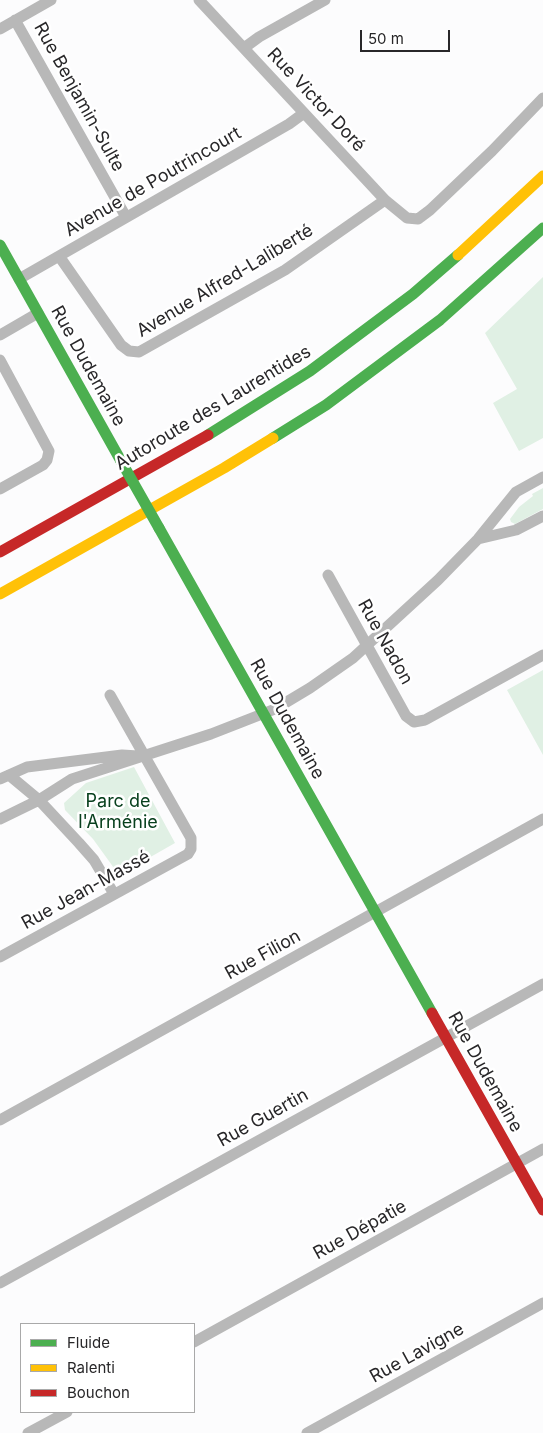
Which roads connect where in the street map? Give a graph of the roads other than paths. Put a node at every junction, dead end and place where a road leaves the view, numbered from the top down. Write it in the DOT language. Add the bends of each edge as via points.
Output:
graph roads {
  1 [pos="51,0"];
  2 [pos="199,0"];
  3 [pos="325,0"];
  4 [pos="15,20"];
  5 [pos="0,29"];
  6 [pos="244,48"];
  7 [pos="543,98"];
  8 [pos="304,113"];
  9 [pos="543,176"];
  10 [pos="385,200"];
  11 [pos="126,217"];
  12 [pos="543,228"];
  13 [pos="0,245"];
  14 [pos="59,256"];
  15 [pos="19,279"];
  16 [pos="38,313"];
  17 [pos="0,335"];
  18 [pos="0,360"];
  19 [pos="543,477"];
  20 [pos="0,489"];
  21 [pos="543,516"];
  22 [pos="478,539"];
  23 [pos="0,552"];
  24 [pos="328,575"];
  25 [pos="0,594"];
  26 [pos="367,645"];
  27 [pos="543,655"];
  28 [pos="110,695"];
  29 [pos="263,713"];
  30 [pos="145,757"];
  31 [pos="5,777"];
  32 [pos="39,800"];
  33 [pos="0,819"];
  34 [pos="543,819"];
  35 [pos="114,894"];
  36 [pos="375,913"];
  37 [pos="0,957"];
  38 [pos="543,984"];
  39 [pos="446,1038"];
  40 [pos="0,1120"];
  41 [pos="543,1149"];
  42 [pos="517,1164"];
  43 [pos="543,1210"];
  44 [pos="0,1283"];
  45 [pos="543,1303"];
  46 [pos="195,1341"];
  47 [pos="65,1413"];
  48 [pos="28,1433"];
  49 [pos="307,1433"];
  1 -- 4 [label="street"];
  2 -- 6 [label="street, Rue Victor Doré"];
  3 -- 6 [label="street" via="259,36"];
  4 -- 5 [label="street"];
  4 -- 11 [label="street, Rue Benjamin-Sulte"];
  6 -- 8 [label="street, Rue Victor Doré"];
  7 -- 10 [label="street, Rue Victor Doré" via="492,151 418,218 410,219 399,214"];
  8 -- 10 [label="street, Rue Victor Doré"];
  8 -- 11 [label="street, Avenue de Poutrincourt"];
  9 -- 23 [label="main road, Autoroute des Laurentides" via="484,233 413,294 310,371 211,433"];
  10 -- 14 [label="street, Avenue Alfred-Laliberté" via="284,270 139,352 129,351 121,345"];
  11 -- 14 [label="street, Avenue de Poutrincourt"];
  12 -- 25 [label="main road" via="447,314 326,405 244,457"];
  13 -- 15 [label="main road, Rue Dudemaine"];
  14 -- 15 [label="street, Avenue de Poutrincourt"];
  15 -- 16 [label="main road, Rue Dudemaine"];
  16 -- 17 [label="street"];
  16 -- 29 [label="main road, Rue Dudemaine, bridge"];
  18 -- 20 [label="street" via="49,451 43,465"];
  19 -- 22 [label="street" via="516,492"];
  21 -- 22 [label="street" via="516,530"];
  22 -- 26 [label="street"];
  24 -- 26 [label="street, Rue Nadon"];
  26 -- 27 [label="street, Rue Nadon" via="406,716 414,722 425,720"];
  26 -- 29 [label="street" via="310,688 280,707"];
  28 -- 30 [label="street"];
  29 -- 30 [label="street"];
  29 -- 36 [label="main road, Rue Dudemaine"];
  30 -- 31 [label="street" via="122,755 27,767"];
  30 -- 32 [label="street" via="72,779"];
  30 -- 35 [label="street, Rue Jean-Massé" via="192,845 188,854"];
  31 -- 32 [label="street"];
  32 -- 33 [label="street"];
  32 -- 35 [label="street" via="94,860"];
  34 -- 36 [label="street, Rue Filion"];
  35 -- 37 [label="street, Rue Jean-Massé"];
  36 -- 39 [label="main road, Rue Dudemaine"];
  36 -- 40 [label="street, Rue Filion"];
  38 -- 39 [label="street, Rue Guertin"];
  39 -- 42 [label="main road, Rue Dudemaine"];
  39 -- 44 [label="street, Rue Guertin"];
  41 -- 42 [label="street, Rue Dépatie"];
  42 -- 43 [label="main road, Rue Dudemaine"];
  42 -- 46 [label="street, Rue Dépatie"];
  45 -- 49 [label="street, Rue Lavigne"];
  47 -- 48 [label="street"];
}
